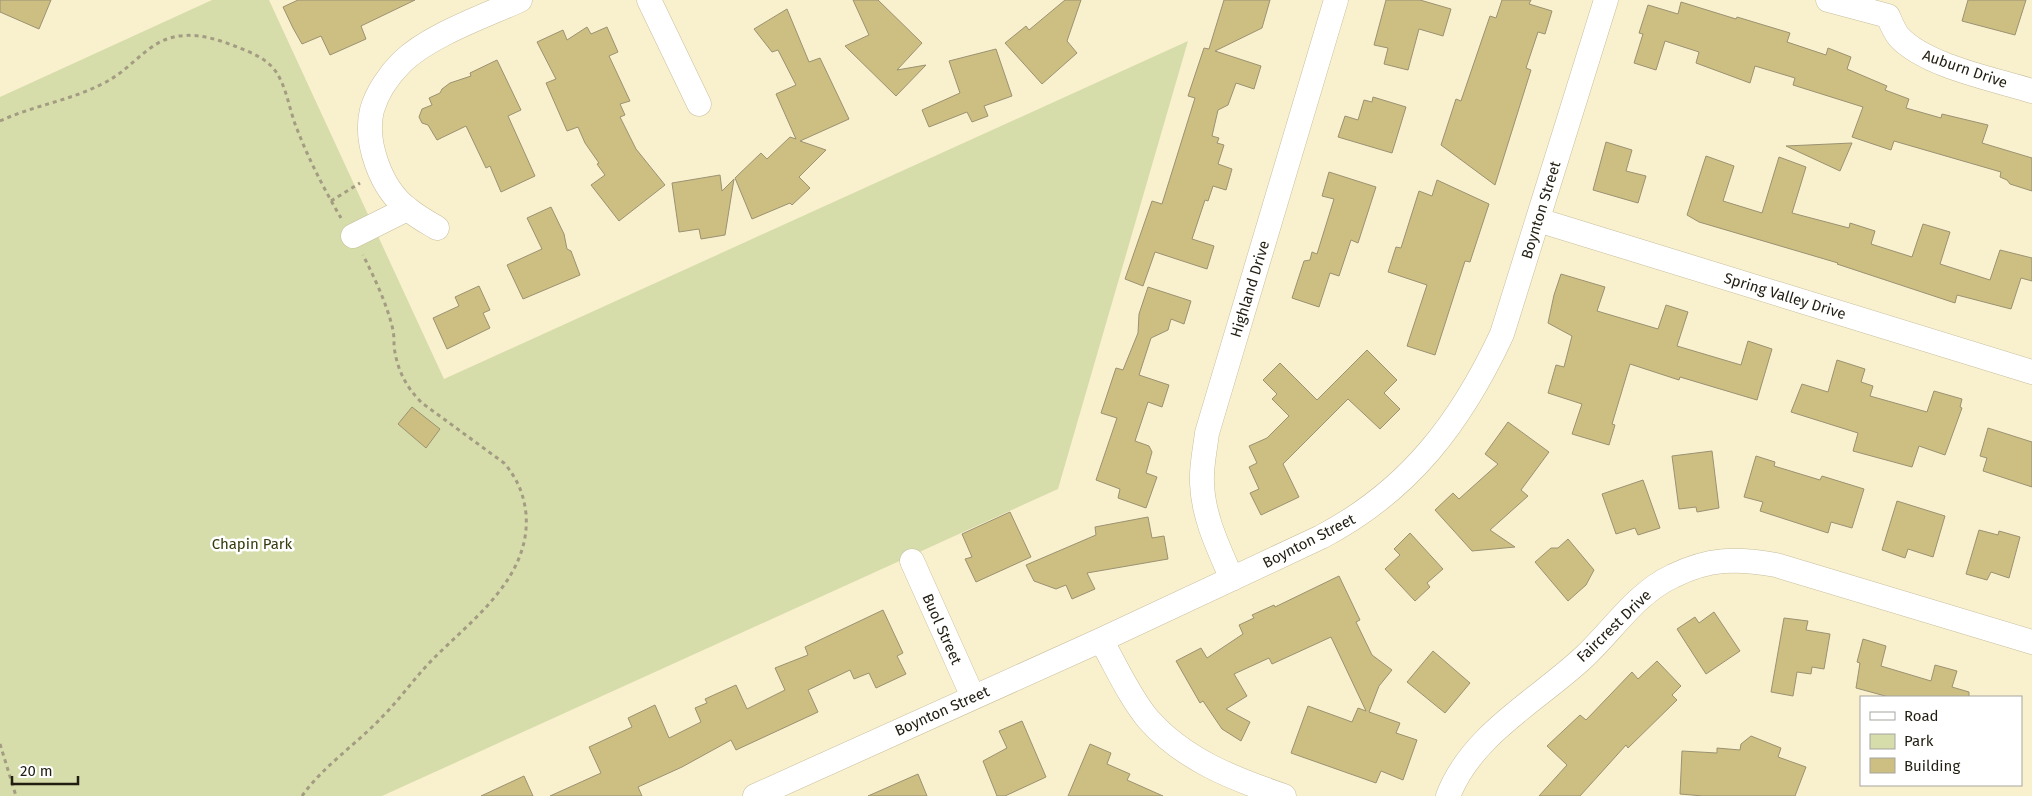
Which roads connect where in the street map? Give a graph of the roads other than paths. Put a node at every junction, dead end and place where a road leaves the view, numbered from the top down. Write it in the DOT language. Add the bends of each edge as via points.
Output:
graph roads {
  1 [pos="520,0"];
  2 [pos="650,0"];
  3 [pos="1336,0"];
  4 [pos="1606,0"];
  5 [pos="1828,0"];
  6 [pos="1891,8"];
  7 [pos="2032,91"];
  8 [pos="699,104"];
  9 [pos="406,209"];
  10 [pos="1538,220"];
  11 [pos="437,228"];
  12 [pos="353,236"];
  13 [pos="2032,372"];
  14 [pos="912,561"];
  15 [pos="1232,579"];
  16 [pos="1101,640"];
  17 [pos="2032,642"];
  18 [pos="973,697"];
  19 [pos="755,796"];
  20 [pos="1284,796"];
  21 [pos="1448,796"];
  1 -- 9 [label="street" via="431,41 402,61 382,87 372,110 371,144 389,189"];
  2 -- 8 [label="street"];
  3 -- 15 [label="street, Highland Drive" via="1207,434 1202,484 1207,514"];
  4 -- 10 [label="street, Boynton Street"];
  5 -- 6 [label="street, Auburn Drive"];
  6 -- 7 [label="street, Auburn Drive" via="1897,35 1912,49 1935,61"];
  9 -- 11 [label="street"];
  9 -- 12 [label="street"];
  10 -- 13 [label="street, Spring Valley Drive"];
  10 -- 15 [label="street, Boynton Street" via="1502,334 1464,407 1433,449 1376,504 1348,523"];
  14 -- 18 [label="street, Buol Street"];
  15 -- 16 [label="street, Boynton Street"];
  16 -- 18 [label="street, Boynton Street"];
  16 -- 20 [label="street" via="1148,719 1177,746 1206,765"];
  17 -- 21 [label="street, Faircrest Drive" via="1776,565 1746,560 1693,567 1652,588 1585,656 1498,728 1466,761"];
  18 -- 19 [label="street, Boynton Street"];
}
